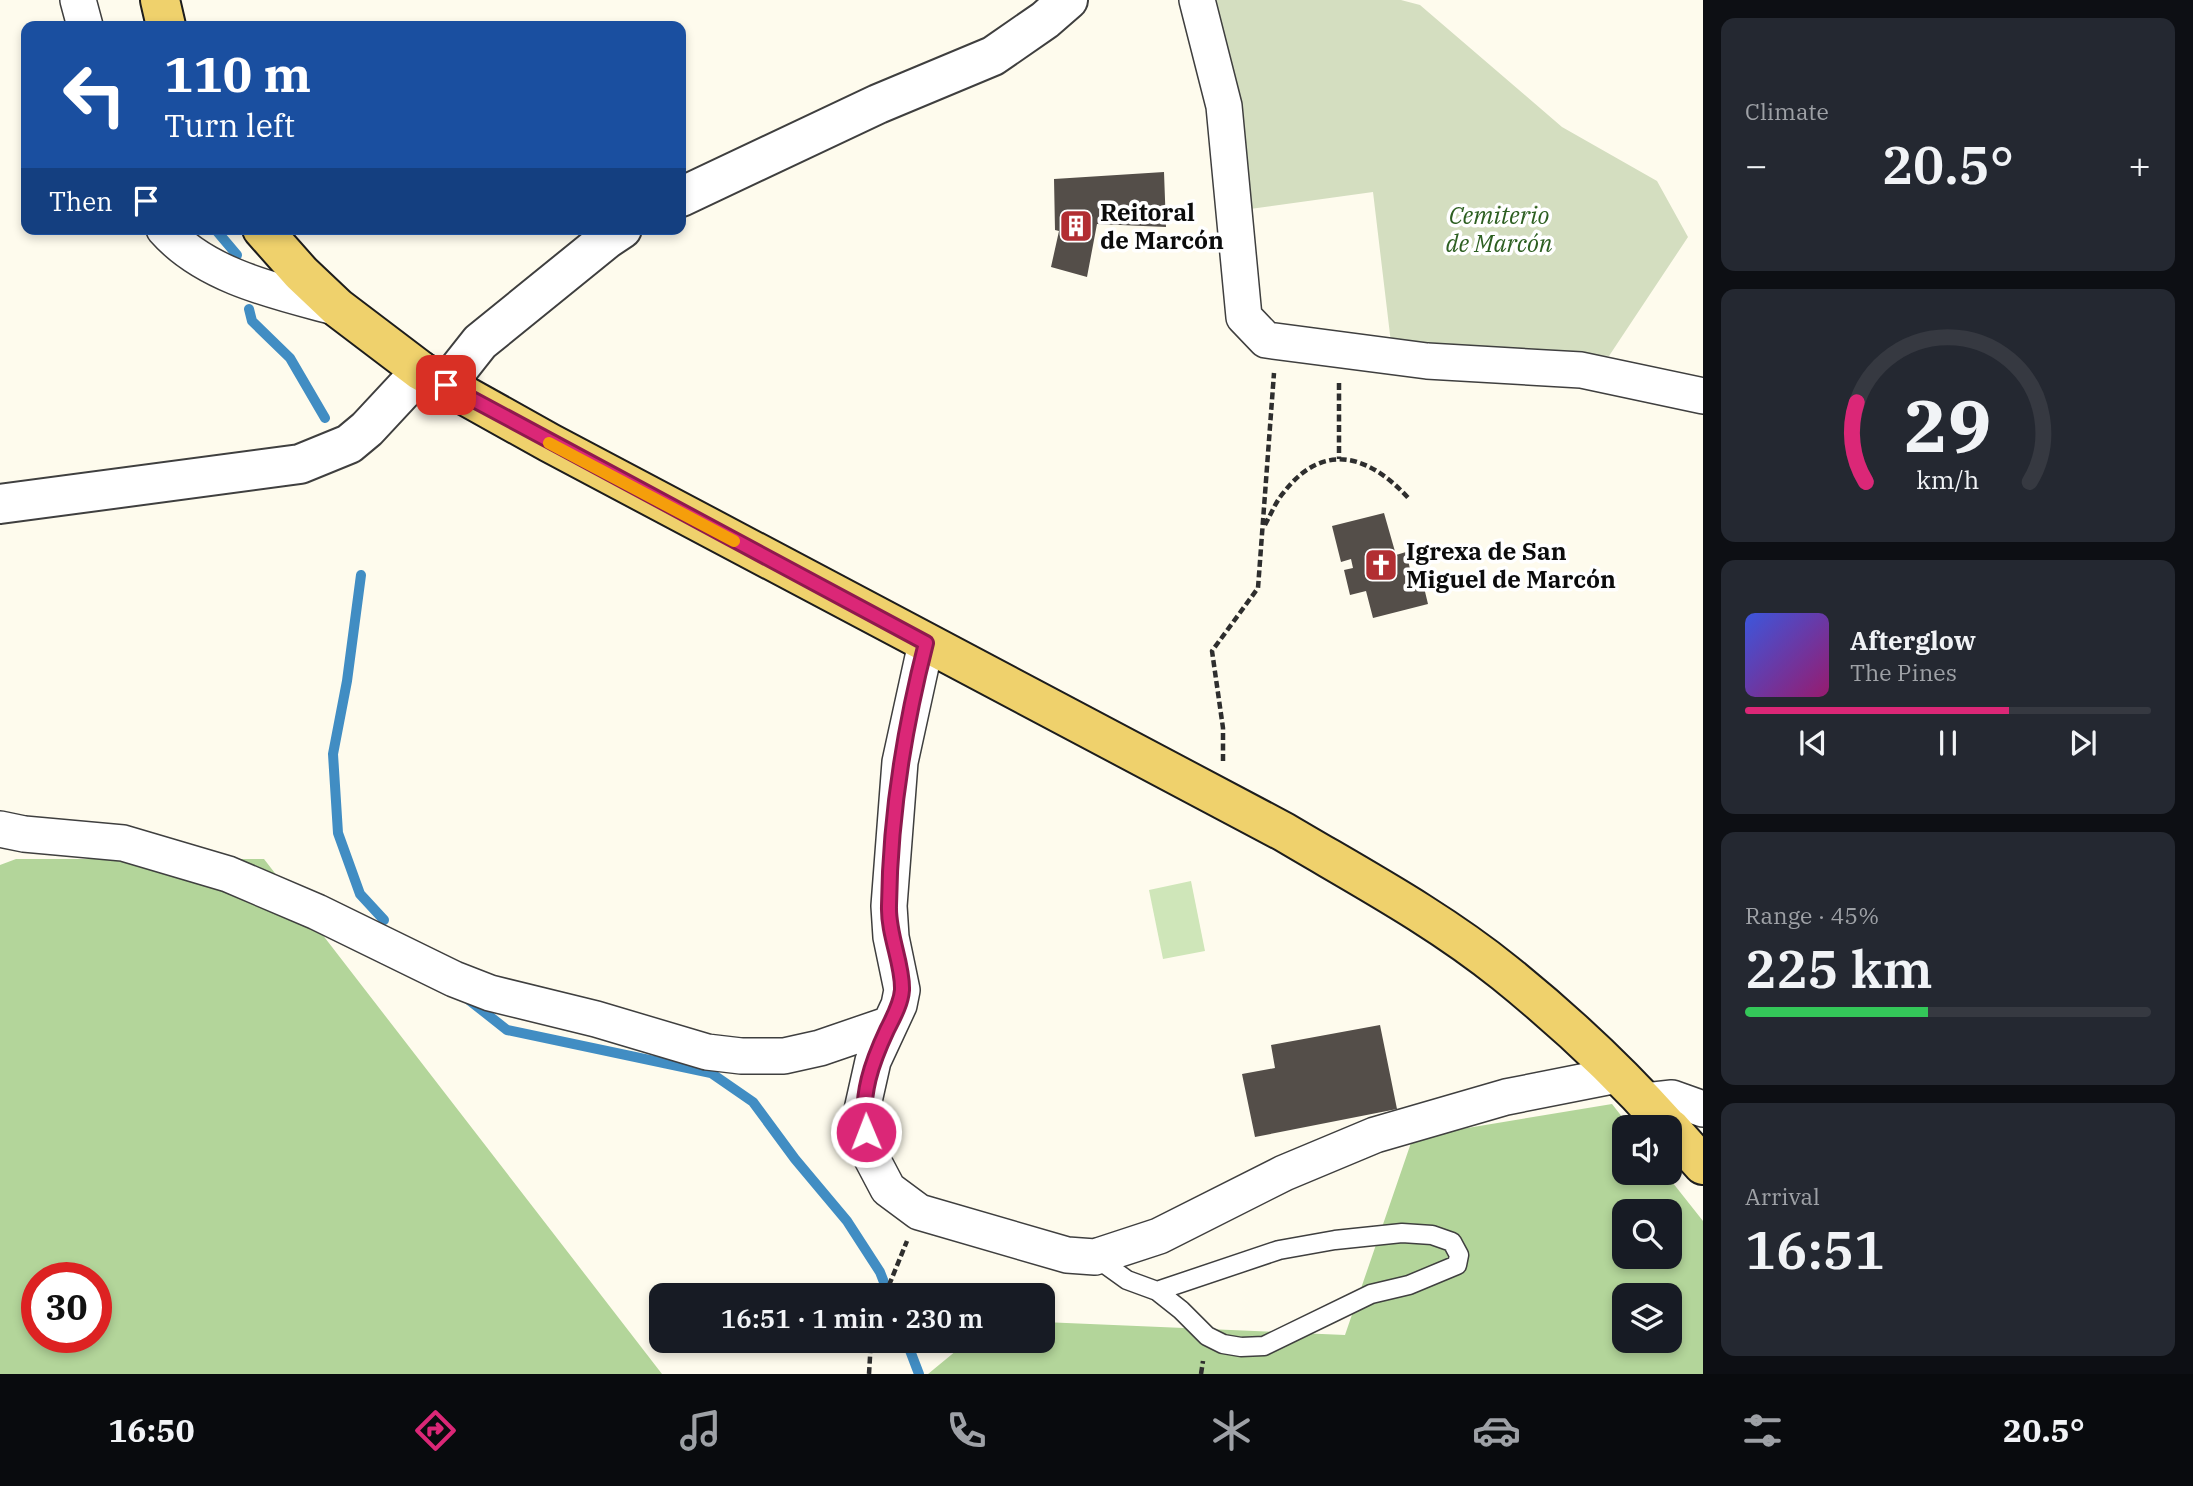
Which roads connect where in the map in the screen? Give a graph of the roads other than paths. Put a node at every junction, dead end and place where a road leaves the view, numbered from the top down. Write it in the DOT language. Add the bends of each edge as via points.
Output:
graph roads {
  1 [pos="78,0"];
  2 [pos="160,0"];
  3 [pos="1068,0"];
  4 [pos="1197,0"];
  5 [pos="84,21"];
  6 [pos="165,21"];
  7 [pos="686,195"];
  8 [pos="170,235"];
  9 [pos="267,235"];
  10 [pos="613,235"];
  11 [pos="338,308"];
  12 [pos="433,378"];
  13 [pos="1703,396"];
  14 [pos="0,504"];
  15 [pos="926,643"];
  16 [pos="0,829"];
  17 [pos="890,1024"];
  18 [pos="1617,1075"];
  19 [pos="1703,1109"];
  20 [pos="1657,1115"];
  21 [pos="1663,1115"];
  22 [pos="1682,1142"];
  23 [pos="1703,1166"];
  24 [pos="1095,1256"];
  25 [pos="1157,1291"];
  1 -- 5 [label="street"];
  2 -- 6 [label="main road"];
  3 -- 7 [label="street" via="993,56 878,104"];
  4 -- 13 [label="street" via="1224,106 1244,317 1266,340 1427,361 1581,370"];
  8 -- 11 [label="street" via="218,268"];
  9 -- 11 [label="main road"];
  10 -- 12 [label="street"];
  11 -- 12 [label="main road"];
  12 -- 14 [label="street" via="349,444 300,464"];
  12 -- 15 [label="main road"];
  15 -- 17 [label="street" via="900,762 889,906 902,990"];
  15 -- 18 [label="main road" via="1284,832 1385,892 1504,972"];
  16 -- 17 [label="street" via="122,843 228,874 490,993 708,1052 784,1056"];
  17 -- 24 [label="street" via="873,1061 862,1110 869,1153 888,1189 919,1212 1067,1255"];
  18 -- 20 [label="main road"];
  18 -- 24 [label="street" via="1506,1097 1376,1135 1284,1173 1159,1237"];
  19 -- 21 [label="street" via="1672,1098"];
  22 -- 23 [label="main road"];
  24 -- 25 [label="lane" via="1127,1280"];
  25 -- 25 [label="lane" via="1207,1336 1223,1344 1264,1346 1371,1294 1409,1285 1457,1265 1459,1255 1452,1242 1432,1235 1402,1233 1335,1240 1279,1250"];
}
